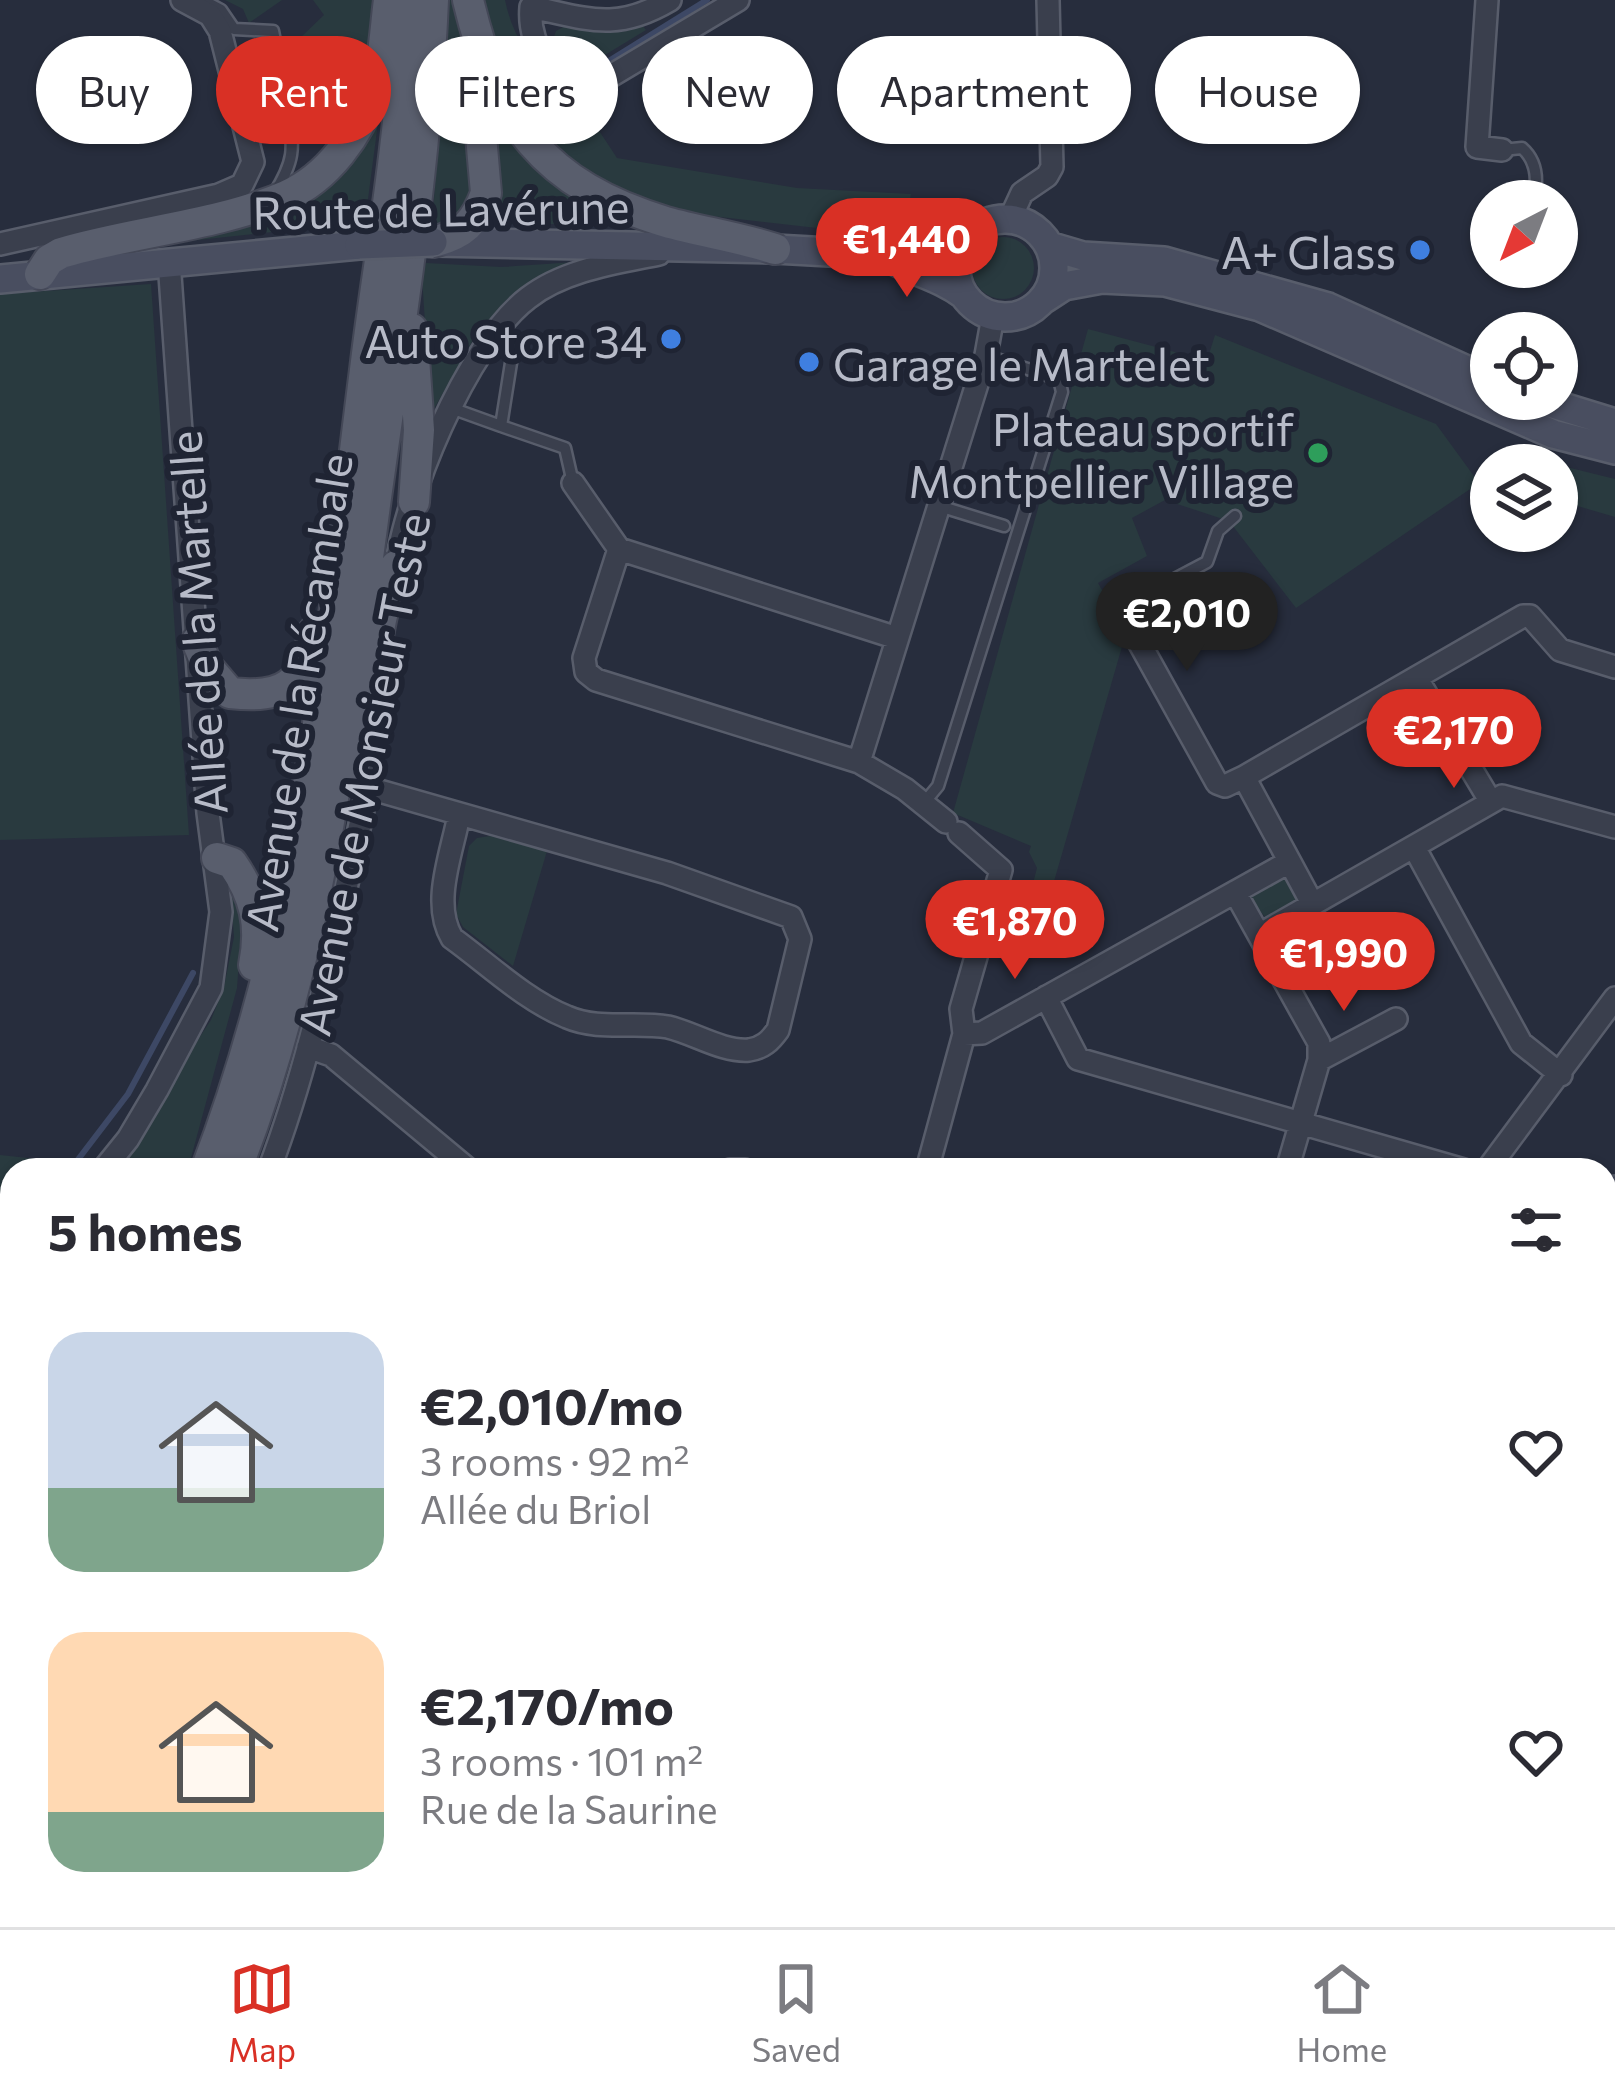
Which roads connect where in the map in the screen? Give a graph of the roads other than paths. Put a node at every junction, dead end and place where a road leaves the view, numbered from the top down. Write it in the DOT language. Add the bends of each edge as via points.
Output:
graph roads {
  1 [pos="182,0"];
  2 [pos="202,0"];
  3 [pos="389,0"];
  4 [pos="404,0"];
  5 [pos="433,0"];
  6 [pos="670,0"];
  7 [pos="738,0"];
  8 [pos="1048,0"];
  9 [pos="1487,0"];
  10 [pos="528,4"];
  11 [pos="471,15"];
  12 [pos="274,36"];
  13 [pos="383,36"];
  14 [pos="293,144"];
  15 [pos="347,144"];
  16 [pos="1502,150"];
  17 [pos="1537,180"];
  18 [pos="269,201"];
  19 [pos="1010,219"];
  20 [pos="410,229"];
  21 [pos="973,232"];
  22 [pos="0,244"];
  23 [pos="1049,246"];
  24 [pos="700,247"];
  25 [pos="775,249"];
  26 [pos="884,255"];
  27 [pos="169,261"];
  28 [pos="40,274"];
  29 [pos="406,277"];
  30 [pos="0,279"];
  31 [pos="964,295"];
  32 [pos="1044,299"];
  33 [pos="993,316"];
  34 [pos="514,344"];
  35 [pos="995,357"];
  36 [pos="1470,371"];
  37 [pos="452,408"];
  38 [pos="1578,412"];
  39 [pos="1615,423"];
  40 [pos="501,426"];
  41 [pos="1615,450"];
  42 [pos="573,484"];
  43 [pos="414,502"];
  44 [pos="939,506"];
  45 [pos="1234,517"];
  46 [pos="1004,526"];
  47 [pos="342,533"];
  48 [pos="619,549"];
  49 [pos="396,566"];
  50 [pos="1120,608"];
  51 [pos="897,638"];
  52 [pos="197,641"];
  53 [pos="1615,667"];
  54 [pos="1417,679"];
  55 [pos="859,762"];
  56 [pos="1244,777"];
  57 [pos="368,788"];
  58 [pos="334,793"];
  59 [pos="1491,802"];
  60 [pos="923,804"];
  61 [pos="459,815"];
  62 [pos="1615,827"];
  63 [pos="1414,847"];
  64 [pos="217,858"];
  65 [pos="1289,862"];
  66 [pos="1235,892"];
  67 [pos="1313,905"];
  68 [pos="1259,934"];
  69 [pos="1046,997"];
  70 [pos="1615,998"];
  71 [pos="1396,1019"];
  72 [pos="964,1034"];
  73 [pos="308,1048"];
  74 [pos="1319,1060"];
  75 [pos="1561,1075"];
  76 [pos="228,1113"];
  77 [pos="1300,1121"];
  78 [pos="113,1158"];
  79 [pos="211,1158"];
  80 [pos="240,1158"];
  81 [pos="273,1158"];
  82 [pos="455,1158"];
  83 [pos="930,1158"];
  84 [pos="1290,1158"];
  85 [pos="1424,1158"];
  86 [pos="1496,1158"];
  1 -- 22 [label="street" via="220,31 253,162 242,184"];
  2 -- 12 [label="lane" via="234,29"];
  3 -- 13 [label="main road"];
  4 -- 20 [label="main road"];
  5 -- 20 [label="main road"];
  6 -- 10 [label="street" via="632,20"];
  7 -- 10 [label="street" via="587,83 553,68 536,47"];
  8 -- 19 [label="street" via="1052,167 1022,193"];
  9 -- 16 [label="street" via="1477,147"];
  11 -- 20 [label="main road" via="486,194 464,231"];
  11 -- 25 [label="main road" via="517,128 572,179 658,219"];
  14 -- 18 [label="lane" via="290,167"];
  15 -- 18 [label="main road" via="305,185"];
  16 -- 17 [label="lane" via="1531,155"];
  18 -- 28 [label="main road" via="69,250"];
  19 -- 21 [label="main road"];
  19 -- 23 [label="main road"];
  20 -- 24 [label="main road, Route de Lavérune"];
  20 -- 27 [label="main road, Route de Lavérune, bridge" via="359,245"];
  20 -- 29 [label="main road, Avenue de la Récambale"];
  20 -- 47 [label="main road, Avenue de la Récambale"];
  21 -- 26 [label="main road, Route de Lavérune"];
  21 -- 31 [label="main road" via="956,268"];
  23 -- 32 [label="main road" via="1054,273"];
  23 -- 36 [label="main road" via="1165,261 1328,307"];
  24 -- 25 [label="main road, Route de Lavérune"];
  24 -- 37 [label="street, Avenue de Monsieur Teste" via="560,279 527,298 494,330"];
  25 -- 26 [label="main road, Route de Lavérune"];
  26 -- 31 [label="main road, Route de Lavérune"];
  27 -- 28 [label="main road, Route de Lavérune"];
  27 -- 52 [label="street, Allée de la Martelle"];
  28 -- 30 [label="main road, Route de Lavérune"];
  29 -- 43 [label="main road" via="419,430"];
  29 -- 58 [label="main road, Avenue de la Récambale"];
  31 -- 33 [label="main road"];
  32 -- 33 [label="main road" via="1021,315"];
  32 -- 41 [label="main road" via="1102,279 1165,282 1260,307 1553,434"];
  33 -- 35 [label="street"];
  34 -- 40 [label="lane"];
  35 -- 44 [label="street"];
  35 -- 60 [label="lane" via="1059,379 1062,392 938,786"];
  37 -- 40 [label="lane"];
  37 -- 43 [label="street, Avenue de Monsieur Teste"];
  38 -- 39 [label="main road"];
  40 -- 42 [label="lane" via="566,448"];
  42 -- 48 [label="street"];
  43 -- 49 [label="street, Avenue de Monsieur Teste"];
  44 -- 46 [label="lane"];
  44 -- 51 [label="street"];
  45 -- 50 [label="lane" via="1207,562"];
  47 -- 52 [label="main road" via="310,655 288,686 230,693"];
  47 -- 76 [label="main road, Avenue de la Récambale" via="291,877"];
  48 -- 51 [label="street"];
  48 -- 55 [label="street" via="586,672"];
  49 -- 57 [label="street, Avenue de Monsieur Teste"];
  49 -- 58 [label="main road" via="367,723 352,774"];
  50 -- 56 [label="street" via="1217,782"];
  51 -- 55 [label="street"];
  52 -- 64 [label="street, Allée de la Martelle"];
  53 -- 54 [label="street" via="1560,650 1531,616 1522,616"];
  54 -- 56 [label="street"];
  54 -- 59 [label="street"];
  55 -- 60 [label="street"];
  56 -- 65 [label="street"];
  57 -- 61 [label="street"];
  57 -- 73 [label="street, Avenue de Monsieur Teste"];
  58 -- 80 [label="main road, Avenue de la Récambale" via="280,1039"];
  59 -- 62 [label="street" via="1509,796"];
  59 -- 63 [label="street"];
  60 -- 72 [label="street" via="1000,870 961,1009"];
  61 -- 61 [label="street" via="444,924 535,999 568,1018 668,1027 740,1050 756,1049 778,1030 800,939 791,916"];
  63 -- 67 [label="street"];
  63 -- 75 [label="street" via="1521,1043"];
  64 -- 76 [label="main road" via="232,862 245,882 259,928"];
  64 -- 78 [label="street, Allée de la Martelle" via="221,912 211,988"];
  65 -- 66 [label="street"];
  65 -- 67 [label="street"];
  66 -- 68 [label="street"];
  66 -- 69 [label="street"];
  67 -- 68 [label="street"];
  68 -- 74 [label="street" via="1319,1043"];
  69 -- 72 [label="street" via="982,1033"];
  69 -- 77 [label="street" via="1078,1059"];
  70 -- 75 [label="street"];
  71 -- 74 [label="street"];
  72 -- 83 [label="street"];
  73 -- 81 [label="street, Avenue de Monsieur Teste"];
  73 -- 82 [label="street" via="331,1055"];
  74 -- 77 [label="street"];
  75 -- 86 [label="street"];
  76 -- 79 [label="main road, Avenue de la Récambale"];
  77 -- 84 [label="street"];
  77 -- 85 [label="street"];
}
